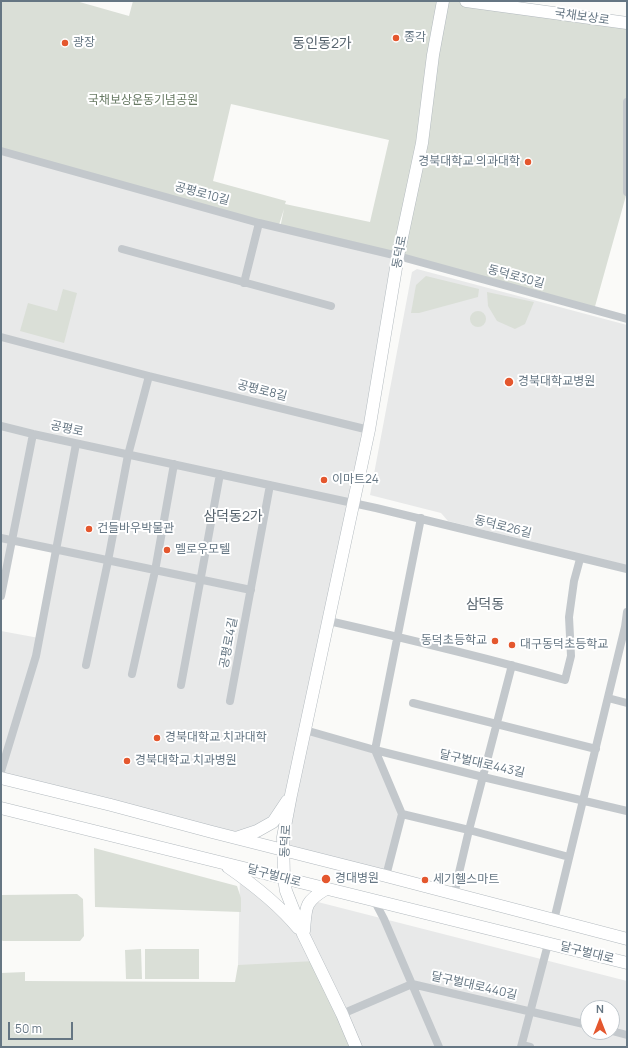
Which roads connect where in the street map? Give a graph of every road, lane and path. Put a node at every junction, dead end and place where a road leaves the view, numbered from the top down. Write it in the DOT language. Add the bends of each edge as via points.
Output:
graph roads {
  1 [pos="442,1"];
  2 [pos="466,1"];
  3 [pos="627,23"];
  4 [pos="627,102"];
  5 [pos="1,151"];
  6 [pos="627,192"];
  7 [pos="258,223"];
  8 [pos="122,249"];
  9 [pos="398,256"];
  10 [pos="244,283"];
  11 [pos="331,306"];
  12 [pos="627,319"];
  13 [pos="1,337"];
  14 [pos="149,376"];
  15 [pos="1,426"];
  16 [pos="369,430"];
  17 [pos="33,434"];
  18 [pos="76,444"];
  19 [pos="128,454"];
  20 [pos="174,464"];
  21 [pos="220,474"];
  22 [pos="270,485"];
  23 [pos="354,503"];
  24 [pos="421,518"];
  25 [pos="1,538"];
  26 [pos="12,540"];
  27 [pos="56,550"];
  28 [pos="580,558"];
  29 [pos="108,561"];
  30 [pos="155,570"];
  31 [pos="627,570"];
  32 [pos="200,580"];
  33 [pos="251,590"];
  34 [pos="1,596"];
  35 [pos="627,612"];
  36 [pos="329,621"];
  37 [pos="626,628"];
  38 [pos="398,637"];
  39 [pos="86,665"];
  40 [pos="512,665"];
  41 [pos="132,674"];
  42 [pos="181,685"];
  43 [pos="608,698"];
  44 [pos="230,701"];
  45 [pos="413,703"];
  46 [pos="627,703"];
  47 [pos="497,723"];
  48 [pos="305,730"];
  49 [pos="596,749"];
  50 [pos="375,750"];
  51 [pos="1,771"];
  52 [pos="483,777"];
  53 [pos="1,778"];
  54 [pos="291,795"];
  55 [pos="584,800"];
  56 [pos="1,808"];
  57 [pos="627,811"];
  58 [pos="402,814"];
  59 [pos="469,830"];
  60 [pos="235,838"];
  61 [pos="284,851"];
  62 [pos="569,857"];
  63 [pos="222,862"];
  64 [pos="386,876"];
  65 [pos="284,879"];
  66 [pos="326,889"];
  67 [pos="454,894"];
  68 [pos="374,900"];
  69 [pos="554,920"];
  70 [pos="304,934"];
  71 [pos="627,938"];
  72 [pos="548,944"];
  73 [pos="627,963"];
  74 [pos="412,984"];
  75 [pos="531,1011"];
  76 [pos="342,1014"];
  77 [pos="580,1023"];
  78 [pos="522,1046"];
  79 [pos="356,1047"];
  80 [pos="439,1047"];
  81 [pos="530,1047"];
  1 -- 9 [label="main road, 동덕로" via="422,143"];
  2 -- 3 [label="main road, 국채보상로"];
  4 -- 6 [label="street"];
  5 -- 7 [label="street, 공평로10길"];
  7 -- 9 [label="street, 공평로10길"];
  7 -- 10 [label="street"];
  8 -- 10 [label="street"];
  9 -- 12 [label="street, 동덕로30길"];
  9 -- 16 [label="main road, 동덕로"];
  10 -- 11 [label="street"];
  13 -- 14 [label="street, 공평로8길"];
  14 -- 16 [label="street, 공평로8길"];
  14 -- 19 [label="street"];
  15 -- 17 [label="street, 공평로"];
  16 -- 23 [label="main road, 동덕로"];
  17 -- 18 [label="street, 공평로"];
  17 -- 26 [label="street"];
  18 -- 19 [label="street, 공평로"];
  18 -- 27 [label="street"];
  19 -- 20 [label="street"];
  19 -- 29 [label="street"];
  20 -- 21 [label="street"];
  20 -- 30 [label="street"];
  21 -- 22 [label="street"];
  21 -- 32 [label="street"];
  22 -- 23 [label="street"];
  22 -- 33 [label="street, 공평로4길"];
  23 -- 24 [label="street, 동덕로26길"];
  23 -- 36 [label="main road, 동덕로"];
  24 -- 28 [label="street, 동덕로26길"];
  24 -- 38 [label="street"];
  25 -- 26 [label="street"];
  26 -- 27 [label="street"];
  26 -- 34 [label="street"];
  27 -- 29 [label="street"];
  27 -- 51 [label="street" via="36,656"];
  28 -- 31 [label="street, 동덕로26길"];
  28 -- 40 [label="street" via="569,617 571,656 565,680"];
  29 -- 30 [label="street"];
  29 -- 39 [label="street"];
  30 -- 32 [label="street"];
  30 -- 41 [label="street"];
  32 -- 33 [label="street"];
  32 -- 42 [label="street"];
  33 -- 44 [label="street, 공평로4길"];
  35 -- 37 [label="street"];
  36 -- 38 [label="street"];
  36 -- 48 [label="main road, 동덕로"];
  37 -- 43 [label="street"];
  38 -- 40 [label="street"];
  38 -- 50 [label="street"];
  40 -- 47 [label="street"];
  43 -- 46 [label="street"];
  43 -- 49 [label="street"];
  45 -- 47 [label="street"];
  47 -- 49 [label="street"];
  47 -- 52 [label="street"];
  48 -- 50 [label="street"];
  48 -- 54 [label="main road, 동덕로"];
  49 -- 55 [label="street"];
  50 -- 52 [label="street, 달구벌대로443길"];
  50 -- 58 [label="street"];
  52 -- 55 [label="street, 달구벌대로443길"];
  52 -- 59 [label="street"];
  53 -- 60 [label="main road, 달구벌대로"];
  54 -- 60 [label="main road" via="273,822 257,831"];
  54 -- 61 [label="main road, 동덕로"];
  55 -- 57 [label="street, 달구벌대로443길"];
  55 -- 62 [label="street"];
  56 -- 63 [label="main road, 달구벌대로"];
  58 -- 59 [label="street"];
  58 -- 64 [label="street"];
  59 -- 62 [label="street"];
  59 -- 67 [label="street"];
  60 -- 61 [label="main road, 달구벌대로"];
  61 -- 64 [label="main road, 달구벌대로"];
  61 -- 65 [label="main road, 동덕로"];
  62 -- 69 [label="street"];
  63 -- 65 [label="main road, 달구벌대로"];
  63 -- 70 [label="main road" via="291,919"];
  64 -- 67 [label="main road, 달구벌대로"];
  65 -- 66 [label="main road, 달구벌대로"];
  65 -- 70 [label="main road, 동덕로" via="286,891"];
  66 -- 68 [label="main road, 달구벌대로"];
  66 -- 70 [label="main road" via="310,900 306,908"];
  67 -- 69 [label="main road, 달구벌대로"];
  68 -- 72 [label="main road, 달구벌대로"];
  68 -- 74 [label="street, 달구벌대로440길"];
  69 -- 71 [label="main road, 달구벌대로"];
  70 -- 76 [label="main road, 동덕로"];
  72 -- 73 [label="main road, 달구벌대로"];
  72 -- 75 [label="street, 달구벌대로"];
  74 -- 75 [label="street, 달구벌대로440길"];
  74 -- 76 [label="street"];
  74 -- 80 [label="street, 달구벌대로440길"];
  75 -- 77 [label="street, 달구벌대로440길"];
  75 -- 78 [label="street, 달구벌대로"];
  76 -- 79 [label="main road, 동덕로"];
  78 -- 81 [label="street"];
}
